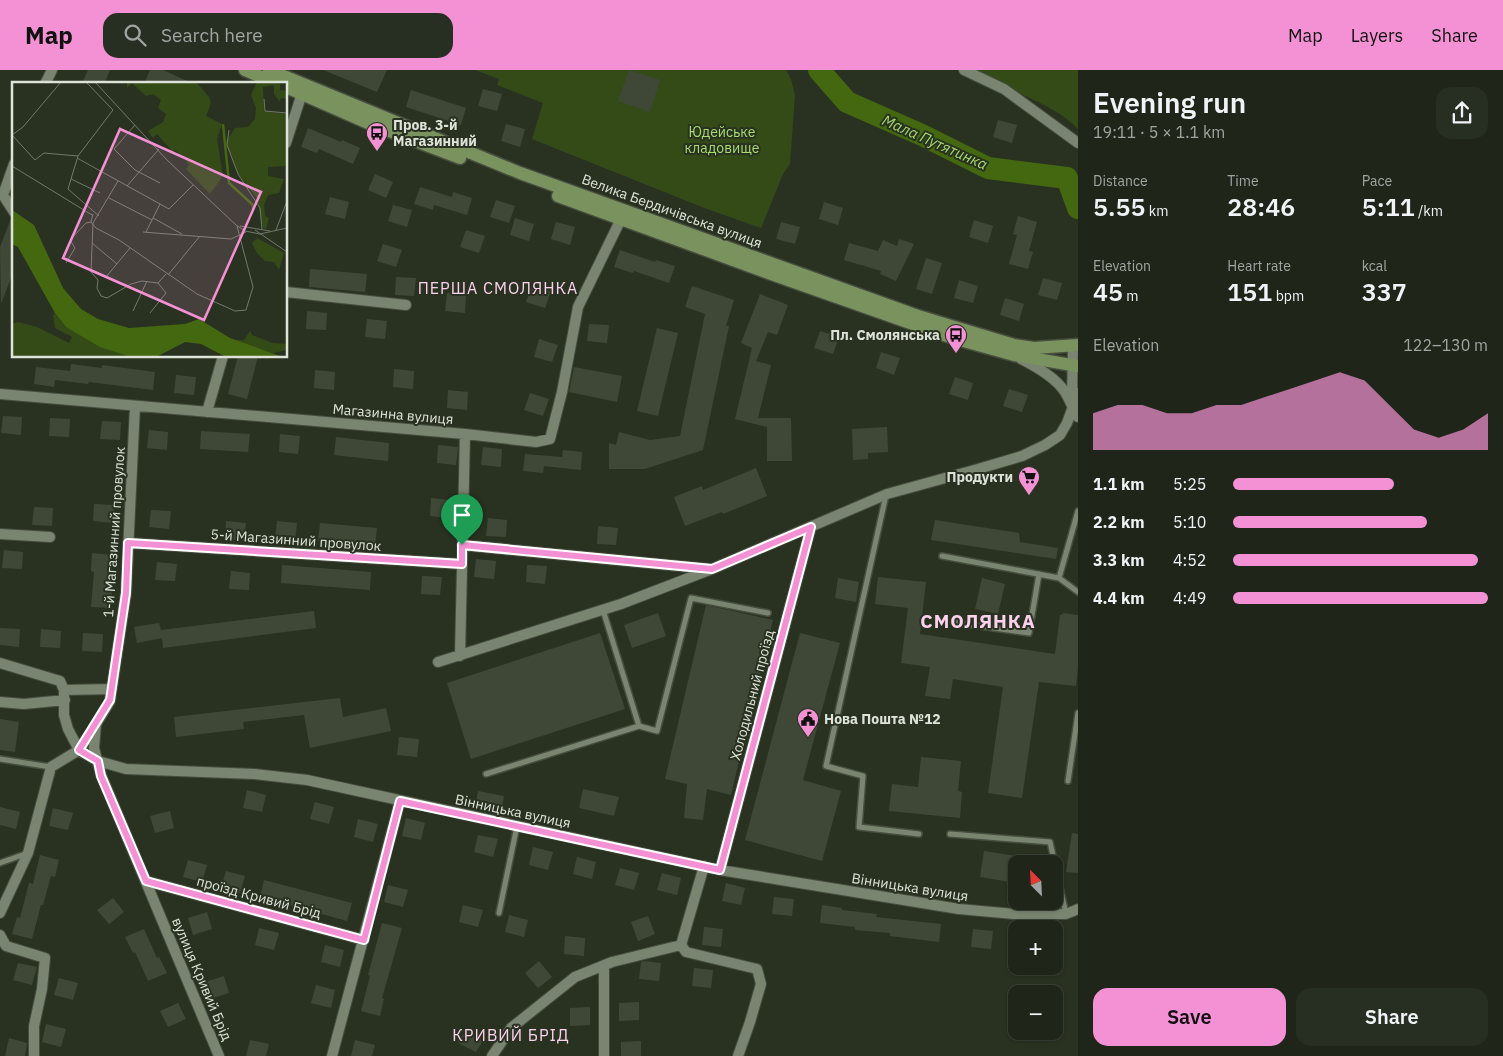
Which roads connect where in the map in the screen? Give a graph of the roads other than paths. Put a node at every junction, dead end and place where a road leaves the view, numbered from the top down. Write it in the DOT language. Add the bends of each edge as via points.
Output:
graph roads {
  1 [pos="52,70"];
  2 [pos="245,70"];
  3 [pos="269,70"];
  4 [pos="964,70"];
  5 [pos="46,82"];
  6 [pos="273,82"];
  7 [pos="288,87"];
  8 [pos="303,89"];
  9 [pos="288,137"];
  10 [pos="1078,143"];
  11 [pos="12,170"];
  12 [pos="1,200"];
  13 [pos="12,210"];
  14 [pos="622,219"];
  15 [pos="288,292"];
  16 [pos="406,305"];
  17 [pos="1076,346"];
  18 [pos="1014,355"];
  19 [pos="222,358"];
  20 [pos="1075,366"];
  21 [pos="1078,393"];
  22 [pos="0,394"];
  23 [pos="135,406"];
  24 [pos="207,412"];
  25 [pos="1075,412"];
  26 [pos="465,434"];
  27 [pos="886,494"];
  28 [pos="1078,511"];
  29 [pos="811,527"];
  30 [pos="0,534"];
  31 [pos="50,537"];
  32 [pos="128,543"];
  33 [pos="462,545"];
  34 [pos="942,556"];
  35 [pos="462,564"];
  36 [pos="712,569"];
  37 [pos="1040,574"];
  38 [pos="1059,578"];
  39 [pos="1078,592"];
  40 [pos="603,610"];
  41 [pos="768,613"];
  42 [pos="945,621"];
  43 [pos="460,656"];
  44 [pos="438,662"];
  45 [pos="0,663"];
  46 [pos="112,689"];
  47 [pos="65,695"];
  48 [pos="0,702"];
  49 [pos="1078,714"];
  50 [pos="96,724"];
  51 [pos="639,726"];
  52 [pos="79,750"];
  53 [pos="0,759"];
  54 [pos="98,761"];
  55 [pos="51,767"];
  56 [pos="486,774"];
  57 [pos="1068,781"];
  58 [pos="400,801"];
  59 [pos="517,826"];
  60 [pos="919,834"];
  61 [pos="950,834"];
  62 [pos="28,853"];
  63 [pos="0,863"];
  64 [pos="704,866"];
  65 [pos="720,870"];
  66 [pos="146,881"];
  67 [pos="1078,910"];
  68 [pos="0,913"];
  69 [pos="499,913"];
  70 [pos="1066,914"];
  71 [pos="0,935"];
  72 [pos="364,940"];
  73 [pos="681,945"];
  74 [pos="604,966"];
  75 [pos="34,1056"];
  76 [pos="219,1056"];
  77 [pos="332,1056"];
  78 [pos="492,1056"];
  79 [pos="604,1056"];
  80 [pos="738,1056"];
  1 -- 5 [label="street"];
  2 -- 6 [label="main road"];
  3 -- 8 [label="main road, Велика Бердичівська вулиця"];
  4 -- 10 [label="street" via="1004,88"];
  7 -- 8 [label="main road, Велика Бердичівська вулиця"];
  8 -- 9 [label="street"];
  8 -- 14 [label="main road, Велика Бердичівська вулиця" via="382,128"];
  8 -- 17 [label="main road, Велика Бердичівська вулиця" via="520,173 918,316 1014,345 1034,348"];
  11 -- 12 [label="street"];
  12 -- 13 [label="street"];
  14 -- 18 [label="main road, Велика Бердичівська вулиця" via="883,314"];
  14 -- 26 [label="street, Магазинна вулиця" via="578,307 550,439 536,442"];
  15 -- 16 [label="street"];
  17 -- 20 [label="street"];
  18 -- 20 [label="main road, Велика Бердичівська вулиця"];
  18 -- 25 [label="street" via="1037,367 1055,382"];
  19 -- 24 [label="street"];
  20 -- 25 [label="street"];
  21 -- 25 [label="street"];
  22 -- 23 [label="street, Магазинна вулиця"];
  23 -- 24 [label="street, Магазинна вулиця"];
  23 -- 32 [label="street, 1-й Магазинний провулок"];
  24 -- 26 [label="street, Магазинна вулиця"];
  25 -- 27 [label="street" via="1060,435 1022,456"];
  26 -- 33 [label="street"];
  27 -- 29 [label="street"];
  27 -- 60 [label="lane" via="826,766 863,776 858,827"];
  28 -- 38 [label="lane"];
  29 -- 36 [label="street"];
  29 -- 65 [label="street, Холодильний проїзд"];
  30 -- 31 [label="street"];
  32 -- 35 [label="street, 5-й Магазинний провулок"];
  32 -- 46 [label="street, 1-й Магазинний провулок" via="126,593"];
  33 -- 35 [label="street"];
  33 -- 36 [label="street"];
  34 -- 37 [label="lane"];
  35 -- 43 [label="street"];
  36 -- 40 [label="street"];
  37 -- 38 [label="lane"];
  37 -- 42 [label="lane" via="1029,633"];
  38 -- 39 [label="lane"];
  40 -- 43 [label="street"];
  40 -- 51 [label="lane"];
  41 -- 51 [label="lane" via="691,598 657,731"];
  43 -- 44 [label="street"];
  45 -- 47 [label="street" via="60,681"];
  46 -- 47 [label="street"];
  46 -- 50 [label="street, вулиця Кривий Брід" via="110,700"];
  47 -- 48 [label="street" via="24,704"];
  47 -- 52 [label="street" via="64,714"];
  49 -- 57 [label="lane"];
  50 -- 52 [label="street"];
  50 -- 54 [label="street, вулиця Кривий Брід" via="94,748"];
  51 -- 56 [label="lane"];
  52 -- 54 [label="street, Вінницька вулиця"];
  52 -- 55 [label="street"];
  53 -- 55 [label="lane"];
  54 -- 58 [label="street, Вінницька вулиця" via="126,769 307,780"];
  54 -- 66 [label="street, вулиця Кривий Брід" via="101,776"];
  55 -- 62 [label="street"];
  58 -- 59 [label="street, Вінницька вулиця"];
  58 -- 72 [label="street"];
  59 -- 64 [label="street, Вінницька вулиця"];
  59 -- 69 [label="lane"];
  61 -- 70 [label="lane" via="1050,842"];
  62 -- 63 [label="lane"];
  62 -- 68 [label="street"];
  64 -- 65 [label="street, Вінницька вулиця"];
  64 -- 73 [label="street"];
  65 -- 70 [label="street, Вінницька вулиця" via="960,910"];
  66 -- 72 [label="street, проїзд Кривий Брід"];
  66 -- 76 [label="street, вулиця Кривий Брід"];
  67 -- 70 [label="street, Вінницька вулиця"];
  71 -- 75 [label="street" via="6,946 45,958 34,1026"];
  72 -- 77 [label="street"];
  73 -- 74 [label="street"];
  73 -- 80 [label="street" via="686,952 757,968 761,984"];
  74 -- 78 [label="street" via="574,977 511,1028"];
  74 -- 79 [label="street"];
}
